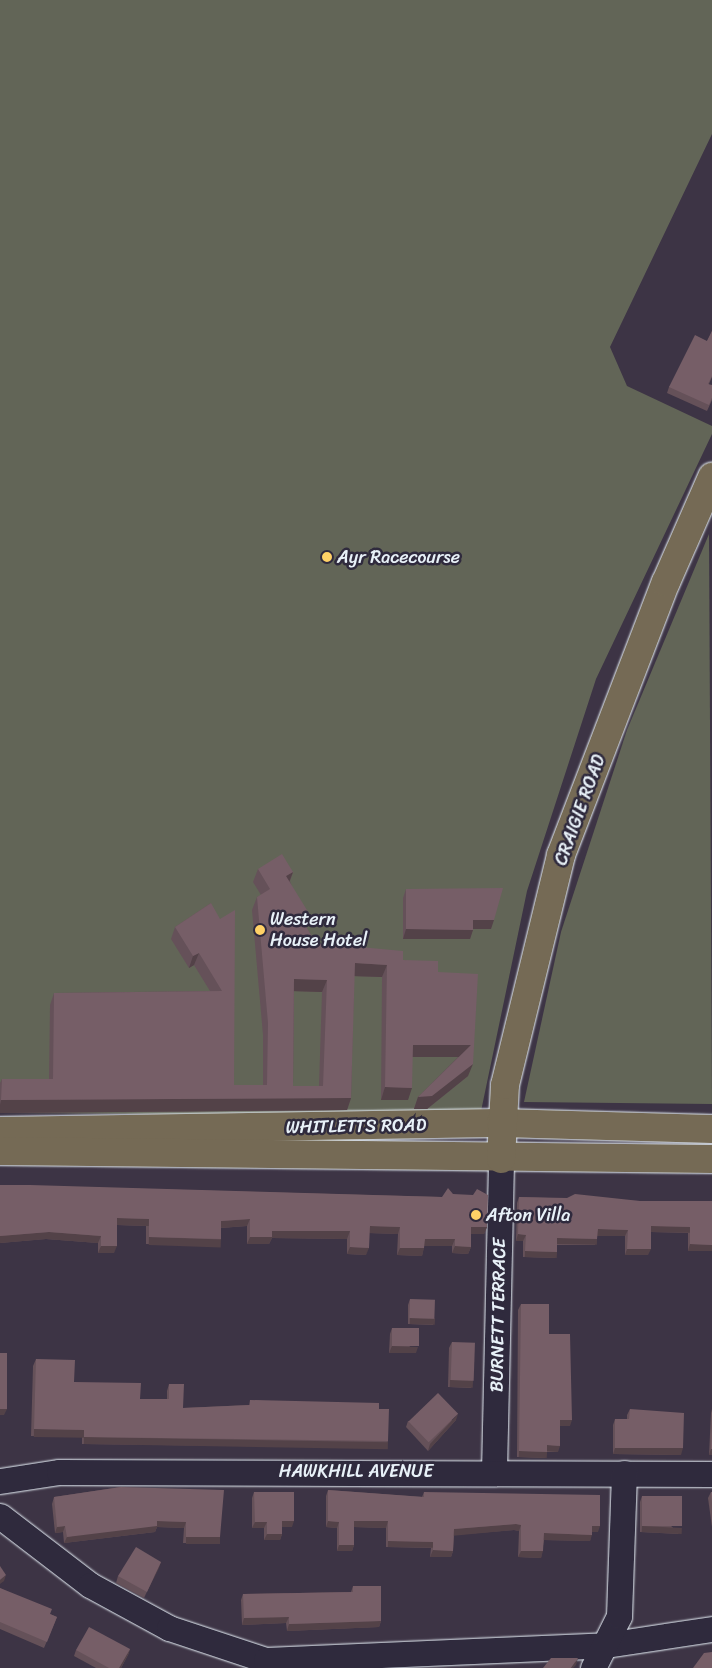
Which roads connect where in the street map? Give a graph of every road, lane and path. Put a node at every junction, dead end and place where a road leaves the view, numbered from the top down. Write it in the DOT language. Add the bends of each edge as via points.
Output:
graph roads {
  1 [pos="712,477"];
  2 [pos="501,1124"];
  3 [pos="712,1129"];
  4 [pos="0,1131"];
  5 [pos="0,1151"];
  6 [pos="501,1159"];
  7 [pos="712,1159"];
  8 [pos="494,1471"];
  9 [pos="624,1473"];
  10 [pos="712,1474"];
  11 [pos="0,1481"];
  12 [pos="0,1516"];
  13 [pos="712,1629"];
  14 [pos="598,1662"];
  15 [pos="263,1664"];
  1 -- 2 [label="main road, CRAIGIE ROAD" via="666,582 561,855 505,1085"];
  2 -- 3 [label="main road, WHITLETTS ROAD"];
  2 -- 4 [label="main road, WHITLETTS ROAD"];
  2 -- 6 [label="main road, CRAIGIE ROAD"];
  5 -- 6 [label="main road, WHITLETTS ROAD"];
  6 -- 7 [label="main road, WHITLETTS ROAD"];
  6 -- 8 [label="street, BURNETT TERRACE"];
  8 -- 9 [label="street, HAWKHILL AVENUE"];
  8 -- 11 [label="street, HAWKHILL AVENUE" via="59,1472"];
  9 -- 10 [label="street, HAWKHILL AVENUE"];
  9 -- 14 [label="street" via="619,1616"];
  12 -- 15 [label="street" via="90,1585 169,1628"];
  13 -- 14 [label="street"];
  14 -- 15 [label="street"];
}
